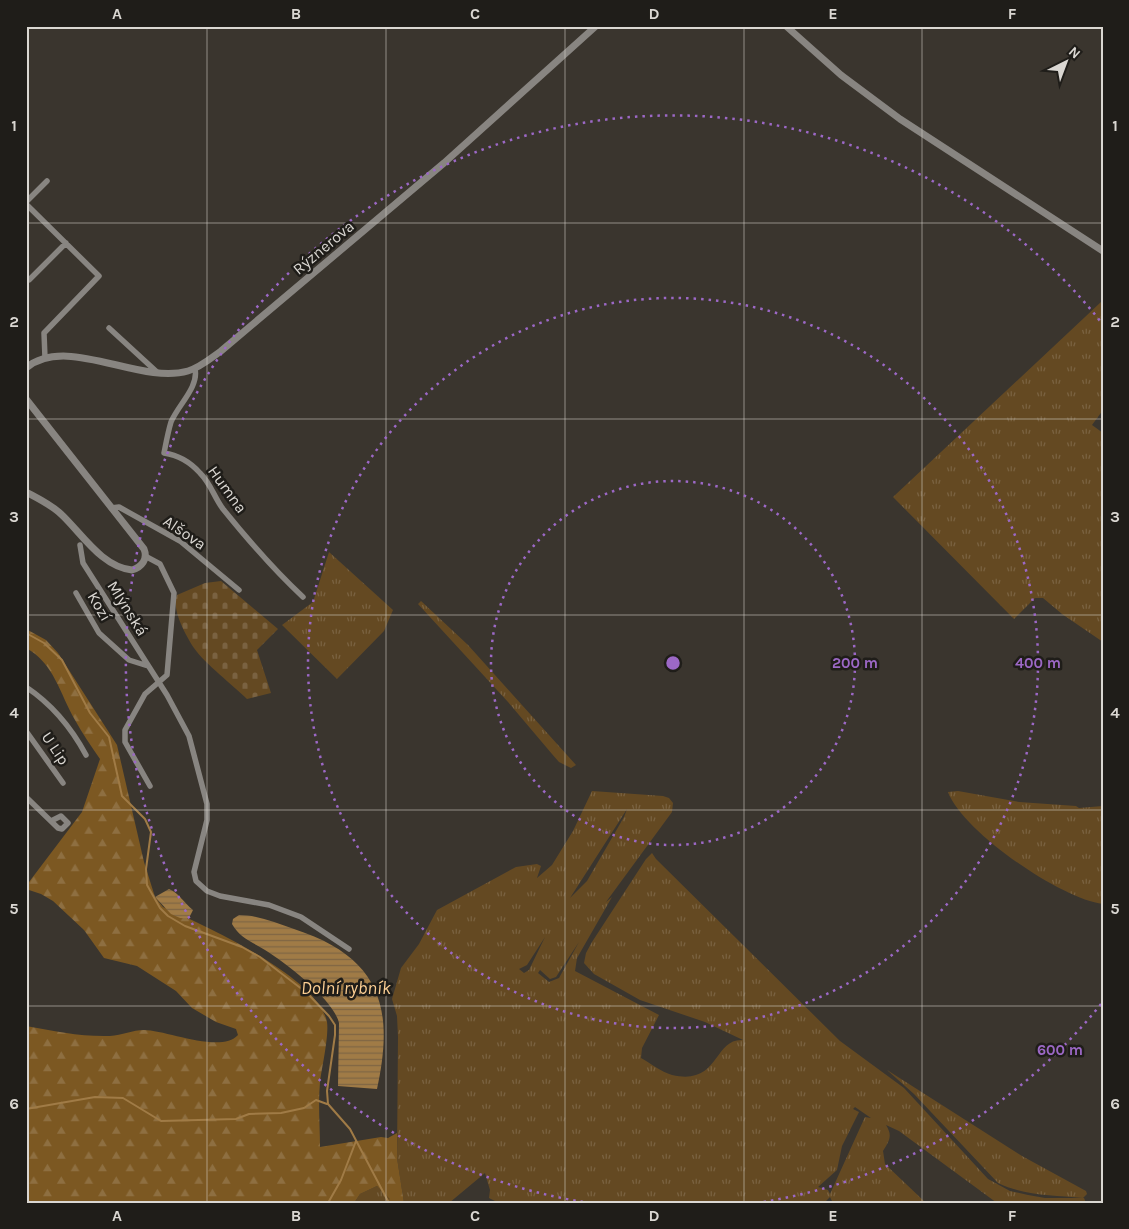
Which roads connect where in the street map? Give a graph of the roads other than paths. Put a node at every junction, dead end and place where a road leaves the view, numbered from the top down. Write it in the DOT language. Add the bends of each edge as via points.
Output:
graph roads {
  1 [pos="596,26"];
  2 [pos="786,26"];
  3 [pos="47,181"];
  4 [pos="26,203"];
  5 [pos="66,243"];
  6 [pos="1103,251"];
  7 [pos="26,280"];
  8 [pos="109,328"];
  9 [pos="45,358"];
  10 [pos="26,368"];
  11 [pos="194,369"];
  12 [pos="158,373"];
  13 [pos="26,398"];
  14 [pos="26,492"];
  15 [pos="111,508"];
  16 [pos="80,545"];
  17 [pos="145,556"];
  18 [pos="239,590"];
  19 [pos="76,593"];
  20 [pos="303,597"];
  21 [pos="148,666"];
  22 [pos="158,682"];
  23 [pos="26,687"];
  24 [pos="26,731"];
  25 [pos="86,755"];
  26 [pos="63,782"];
  27 [pos="150,786"];
  28 [pos="26,797"];
  29 [pos="51,821"];
  30 [pos="349,949"];
  1 -- 11 [label="street, Rýznerova" via="444,163 221,351"];
  2 -- 6 [label="street" via="841,75 900,119"];
  3 -- 4 [label="street"];
  4 -- 5 [label="street"];
  5 -- 7 [label="street"];
  5 -- 9 [label="street" via="99,276 44,333"];
  8 -- 12 [label="street"];
  9 -- 10 [label="street, Rýznerova"];
  9 -- 12 [label="street, Rýznerova" via="58,355"];
  11 -- 12 [label="street, Rýznerova"];
  11 -- 20 [label="street, Humna" via="196,375 171,422 164,453 182,459 199,472 270,566"];
  13 -- 15 [label="street"];
  14 -- 17 [label="street" via="61,514 96,551 117,565 135,569 142,565"];
  15 -- 17 [label="street" via="142,546"];
  15 -- 18 [label="street, Alšova" via="119,507 180,541"];
  16 -- 21 [label="street, Mlýnská" via="83,563"];
  17 -- 22 [label="street" via="160,564 174,593 167,675"];
  19 -- 21 [label="street, Kozí" via="99,633 129,660"];
  21 -- 22 [label="street, Mlýnská"];
  22 -- 27 [label="street" via="146,694 125,730 126,742"];
  22 -- 30 [label="street, Mlýnská" via="189,736 206,799 207,820 194,872 196,881 207,891 220,896 269,905 301,917"];
  23 -- 25 [label="street" via="56,711"];
  24 -- 26 [label="street, U Lip"];
  28 -- 29 [label="street"];
}
